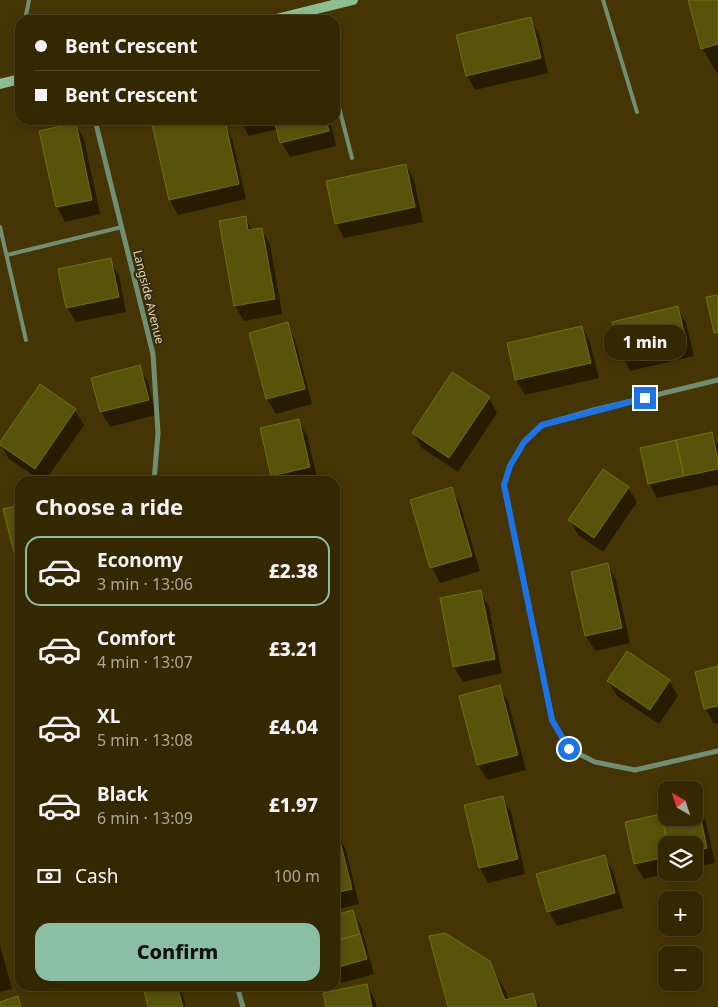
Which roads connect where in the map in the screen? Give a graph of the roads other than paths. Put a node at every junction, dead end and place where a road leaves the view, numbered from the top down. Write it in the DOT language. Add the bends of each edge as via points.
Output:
graph roads {
  1 [pos="30,0"];
  2 [pos="353,0"];
  3 [pos="603,0"];
  4 [pos="26,15"];
  5 [pos="316,15"];
  6 [pos="15,80"];
  7 [pos="0,84"];
  8 [pos="340,111"];
  9 [pos="637,112"];
  10 [pos="96,125"];
  11 [pos="352,158"];
  12 [pos="0,227"];
  13 [pos="122,227"];
  14 [pos="7,255"];
  15 [pos="26,340"];
  16 [pos="718,380"];
  17 [pos="154,476"];
  18 [pos="718,752"];
  19 [pos="238,991"];
  20 [pos="243,1007"];
  1 -- 4 [label="lane"];
  2 -- 5 [label="main road"];
  3 -- 9 [label="lane"];
  6 -- 7 [label="main road"];
  8 -- 11 [label="lane"];
  10 -- 13 [label="street, Langside Avenue"];
  12 -- 14 [label="lane"];
  13 -- 14 [label="lane"];
  13 -- 17 [label="street, Langside Avenue" via="153,354 158,432"];
  14 -- 15 [label="lane"];
  16 -- 18 [label="street" via="542,425 524,442 510,466 504,485 552,720 569,749 596,762 635,770"];
  19 -- 20 [label="street"];
}
